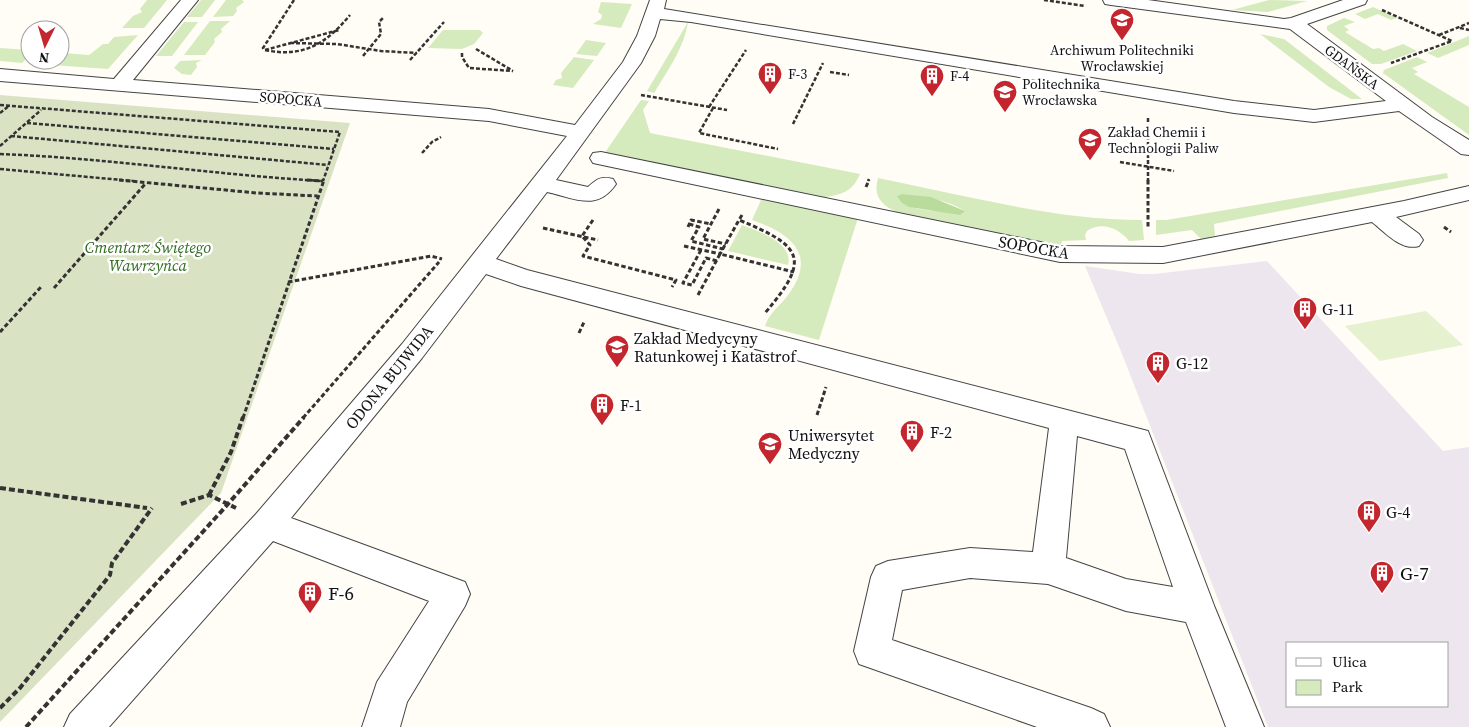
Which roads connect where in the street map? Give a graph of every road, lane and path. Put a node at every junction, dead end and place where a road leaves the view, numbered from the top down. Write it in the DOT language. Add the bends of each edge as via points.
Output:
graph roads {
  1 [pos="190,0"];
  2 [pos="294,0"];
  3 [pos="1118,0"];
  4 [pos="1359,0"];
  5 [pos="1375,6"];
  6 [pos="656,7"];
  7 [pos="350,16"];
  8 [pos="384,17"];
  9 [pos="444,22"];
  10 [pos="1294,23"];
  11 [pos="1469,23"];
  12 [pos="760,28"];
  13 [pos="1458,28"];
  14 [pos="339,30"];
  15 [pos="1469,30"];
  16 [pos="1438,35"];
  17 [pos="290,43"];
  18 [pos="318,44"];
  19 [pos="369,49"];
  20 [pos="476,49"];
  21 [pos="264,50"];
  22 [pos="417,53"];
  23 [pos="462,53"];
  24 [pos="363,56"];
  25 [pos="826,59"];
  26 [pos="410,60"];
  27 [pos="1383,66"];
  28 [pos="830,72"];
  29 [pos="0,75"];
  30 [pos="849,75"];
  31 [pos="120,84"];
  32 [pos="1148,92"];
  33 [pos="635,94"];
  34 [pos="0,105"];
  35 [pos="1403,105"];
  36 [pos="8,106"];
  37 [pos="709,107"];
  38 [pos="713,108"];
  39 [pos="41,109"];
  40 [pos="727,110"];
  41 [pos="0,113"];
  42 [pos="26,123"];
  43 [pos="793,124"];
  44 [pos="581,132"];
  45 [pos="11,136"];
  46 [pos="0,146"];
  47 [pos="334,149"];
  48 [pos="778,149"];
  49 [pos="1469,149"];
  50 [pos="0,154"];
  51 [pos="601,158"];
  52 [pos="1120,162"];
  53 [pos="328,165"];
  54 [pos="1148,167"];
  55 [pos="0,169"];
  56 [pos="1174,171"];
  57 [pos="323,181"];
  58 [pos="146,182"];
  59 [pos="542,184"];
  60 [pos="599,189"];
  61 [pos="1469,193"];
  62 [pos="317,196"];
  63 [pos="719,208"];
  64 [pos="743,213"];
  65 [pos="1376,213"];
  66 [pos="739,220"];
  67 [pos="1148,220"];
  68 [pos="512,222"];
  69 [pos="711,224"];
  70 [pos="582,236"];
  71 [pos="598,240"];
  72 [pos="1411,240"];
  73 [pos="726,244"];
  74 [pos="684,246"];
  75 [pos="723,249"];
  76 [pos="701,250"];
  77 [pos="448,251"];
  78 [pos="720,254"];
  79 [pos="442,259"];
  80 [pos="717,261"];
  81 [pos="481,263"];
  82 [pos="794,272"];
  83 [pos="288,282"];
  84 [pos="41,287"];
  85 [pos="54,288"];
  86 [pos="680,292"];
  87 [pos="697,296"];
  88 [pos="763,315"];
  89 [pos="583,324"];
  90 [pos="0,332"];
  91 [pos="578,332"];
  92 [pos="1064,421"];
  93 [pos="0,488"];
  94 [pos="208,495"];
  95 [pos="216,498"];
  96 [pos="181,504"];
  97 [pos="147,508"];
  98 [pos="152,508"];
  99 [pos="267,524"];
  100 [pos="1048,568"];
  101 [pos="1198,608"];
  102 [pos="0,708"];
  103 [pos="26,727"];
  104 [pos="83,727"];
  105 [pos="381,727"];
  106 [pos="1091,727"];
  107 [pos="1245,727"];
  1 -- 31 [label="street"];
  2 -- 21 [label="path"];
  3 -- 10 [label="street" via="1273,23"];
  4 -- 10 [label="street"];
  5 -- 16 [label="path"];
  6 -- 12 [label="street" via="676,15"];
  6 -- 44 [label="street, ODONA BUJWIDA" via="632,63"];
  7 -- 14 [label="path"];
  8 -- 19 [label="path" via="379,22 381,34"];
  9 -- 22 [label="path"];
  10 -- 35 [label="street, GDAŃSKA"];
  11 -- 13 [label="path"];
  12 -- 32 [label="street"];
  12 -- 37 [label="path"];
  13 -- 15 [label="path"];
  13 -- 16 [label="path"];
  14 -- 17 [label="path"];
  14 -- 18 [label="path"];
  16 -- 27 [label="path" via="1452,41"];
  17 -- 18 [label="path"];
  17 -- 21 [label="path"];
  18 -- 19 [label="path"];
  18 -- 21 [label="path" via="298,54"];
  19 -- 22 [label="path"];
  19 -- 24 [label="path"];
  20 -- 23 [label="path" via="513,71 469,68"];
  22 -- 26 [label="path"];
  25 -- 43 [label="path"];
  28 -- 30 [label="path"];
  29 -- 31 [label="street, SOPOCKA"];
  31 -- 44 [label="street, SOPOCKA" via="489,115"];
  32 -- 35 [label="street" via="1314,116"];
  32 -- 54 [label="path"];
  33 -- 37 [label="path"];
  34 -- 36 [label="path"];
  35 -- 49 [label="street, GDAŃSKA"];
  36 -- 39 [label="path"];
  36 -- 41 [label="path"];
  37 -- 38 [label="path"];
  38 -- 40 [label="path"];
  38 -- 48 [label="path" via="699,133"];
  39 -- 42 [label="path"];
  39 -- 47 [label="path" via="340,132"];
  42 -- 45 [label="path"];
  42 -- 47 [label="path"];
  44 -- 59 [label="street, ODONA BUJWIDA"];
  45 -- 46 [label="path"];
  45 -- 53 [label="path"];
  47 -- 53 [label="path"];
  50 -- 57 [label="path" via="116,161"];
  51 -- 65 [label="street, SOPOCKA" via="1060,254 1163,255"];
  52 -- 54 [label="path"];
  53 -- 57 [label="path"];
  54 -- 56 [label="path"];
  54 -- 67 [label="path"];
  55 -- 58 [label="path"];
  57 -- 62 [label="path"];
  58 -- 62 [label="path"];
  58 -- 85 [label="path"];
  59 -- 60 [label="street"];
  59 -- 68 [label="street, ODONA BUJWIDA"];
  60 -- 70 [label="path" via="608,197"];
  61 -- 65 [label="street, SOPOCKA"];
  62 -- 83 [label="path"];
  63 -- 69 [label="path"];
  64 -- 66 [label="path"];
  65 -- 72 [label="street"];
  66 -- 73 [label="path"];
  66 -- 82 [label="path" via="783,239 793,250 796,260"];
  68 -- 70 [label="path"];
  68 -- 81 [label="street, ODONA BUJWIDA"];
  69 -- 73 [label="path" via="703,239"];
  69 -- 75 [label="path" via="691,220 688,225 699,226 691,242"];
  70 -- 71 [label="path"];
  70 -- 86 [label="path" via="590,244 583,256 676,280 671,290"];
  73 -- 75 [label="path"];
  74 -- 76 [label="path"];
  75 -- 78 [label="path"];
  76 -- 78 [label="path"];
  76 -- 80 [label="path" via="683,283 692,285 706,258"];
  77 -- 79 [label="path"];
  78 -- 80 [label="path"];
  78 -- 82 [label="path"];
  79 -- 83 [label="path" via="431,256"];
  79 -- 103 [label="path" via="234,497"];
  80 -- 87 [label="path"];
  81 -- 92 [label="street" via="530,279"];
  81 -- 99 [label="street, ODONA BUJWIDA"];
  82 -- 88 [label="path" via="788,285"];
  83 -- 94 [label="path" via="231,452"];
  84 -- 90 [label="path"];
  89 -- 91 [label="path"];
  92 -- 100 [label="street"];
  92 -- 101 [label="street" via="1137,440"];
  93 -- 97 [label="path"];
  94 -- 95 [label="path"];
  94 -- 96 [label="path"];
  98 -- 102 [label="path" via="112,562 110,575 20,688"];
  99 -- 104 [label="street, ODONA BUJWIDA"];
  99 -- 105 [label="street" via="453,594 390,695"];
  100 -- 101 [label="street" via="1126,595"];
  100 -- 106 [label="street" via="970,563 888,577 872,651"];
  101 -- 107 [label="street"];
}
